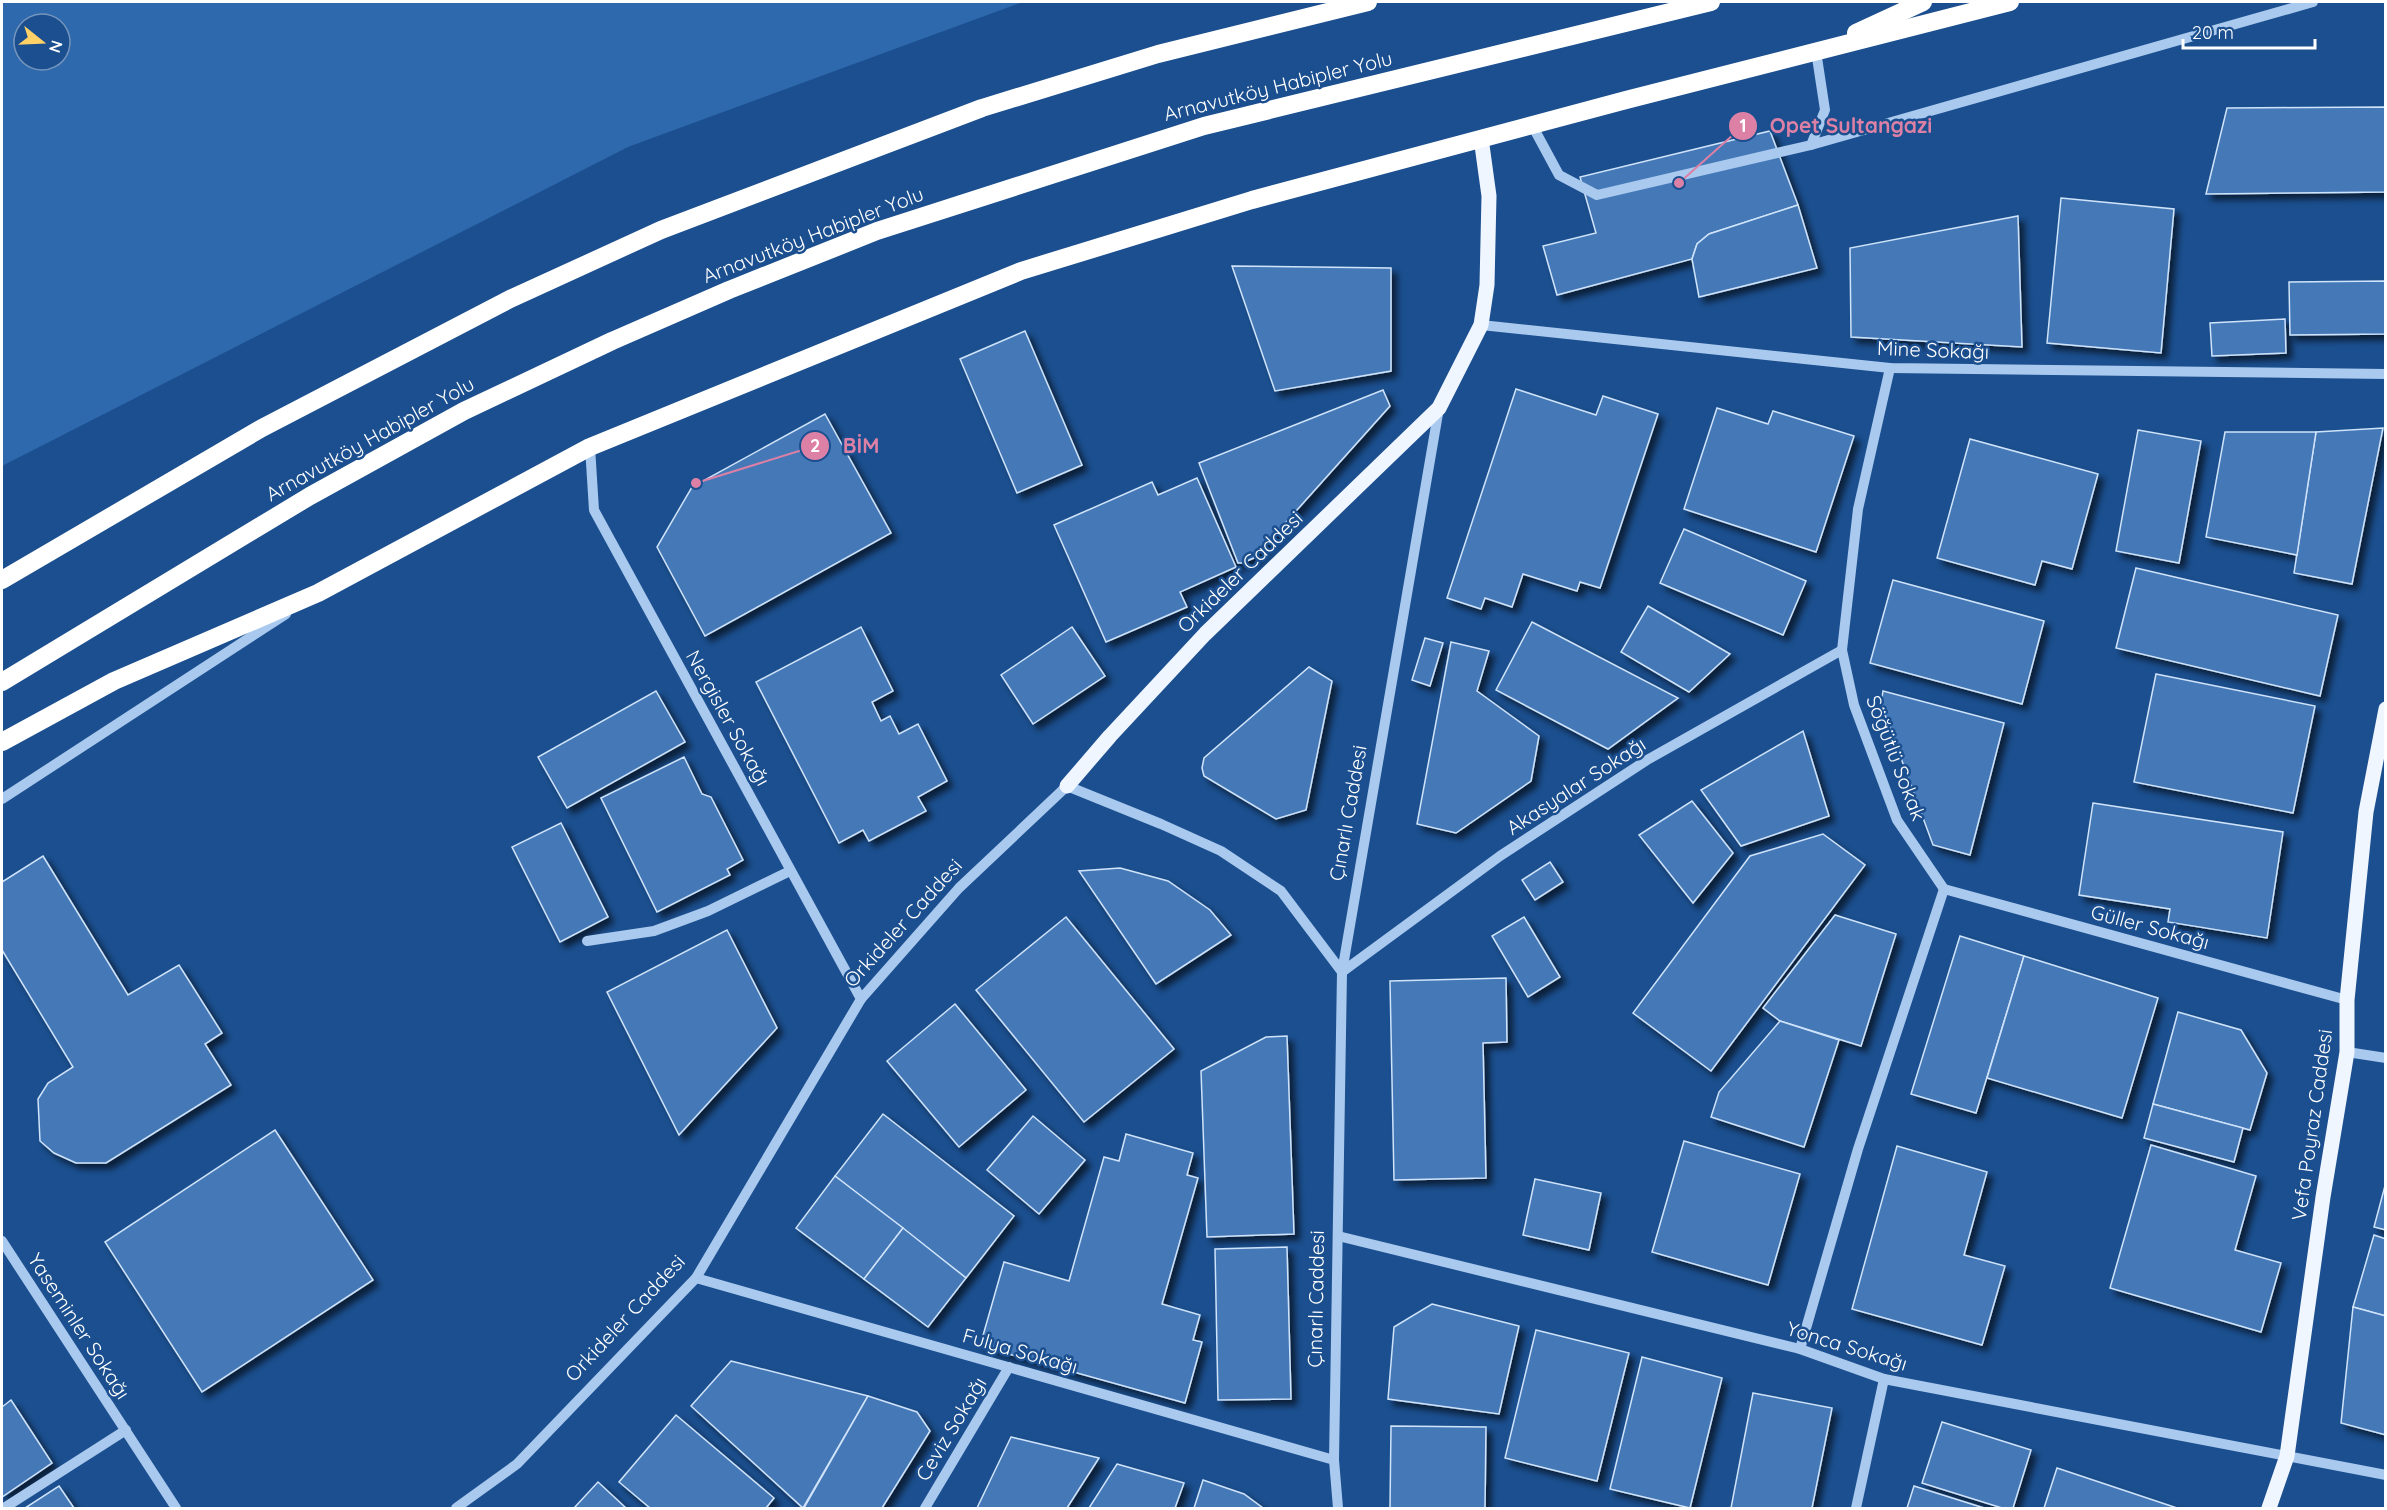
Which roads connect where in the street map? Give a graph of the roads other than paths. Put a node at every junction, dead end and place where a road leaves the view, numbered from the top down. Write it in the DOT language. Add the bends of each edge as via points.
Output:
graph roads {
  1 [pos="1368,2"];
  2 [pos="1711,2"];
  3 [pos="1923,2"];
  4 [pos="2010,2"];
  5 [pos="2313,2"];
  6 [pos="1816,51"];
  7 [pos="1532,125"];
  8 [pos="1481,138"];
  9 [pos="1810,145"];
  10 [pos="1481,325"];
  11 [pos="1890,368"];
  12 [pos="2385,374"];
  13 [pos="1439,408"];
  14 [pos="590,447"];
  15 [pos="2,580"];
  16 [pos="318,593"];
  17 [pos="1842,650"];
  18 [pos="2,682"];
  19 [pos="2385,709"];
  20 [pos="2,742"];
  21 [pos="1067,786"];
  22 [pos="2,798"];
  23 [pos="790,871"];
  24 [pos="1944,889"];
  25 [pos="587,941"];
  26 [pos="1342,972"];
  27 [pos="861,999"];
  28 [pos="2347,1000"];
  29 [pos="2347,1053"];
  30 [pos="2385,1058"];
  31 [pos="1338,1236"];
  32 [pos="2,1241"];
  33 [pos="696,1278"];
  34 [pos="1800,1349"];
  35 [pos="1009,1367"];
  36 [pos="1884,1379"];
  37 [pos="126,1430"];
  38 [pos="2287,1456"];
  39 [pos="1334,1460"];
  40 [pos="2385,1475"];
  41 [pos="4,1509"];
  42 [pos="177,1509"];
  43 [pos="456,1509"];
  44 [pos="925,1509"];
  45 [pos="1338,1509"];
  46 [pos="1856,1509"];
  47 [pos="2269,1509"];
  1 -- 15 [label="highway" via="1158,54 982,108 661,230 510,299 262,429"];
  2 -- 18 [label="highway, Arnavutköy Habipler Yolu" via="1204,126 1024,182 845,244 729,290 464,411 310,496"];
  3 -- 6 [label="highway"];
  4 -- 6 [label="highway"];
  5 -- 9 [label="street"];
  6 -- 7 [label="highway"];
  6 -- 9 [label="street" via="1825,110"];
  7 -- 8 [label="highway"];
  7 -- 9 [label="street" via="1559,175 1597,195"];
  8 -- 10 [label="main road, Çınarlı Caddesi" via="1489,196 1487,285"];
  8 -- 14 [label="highway" via="1252,200 1021,271"];
  10 -- 11 [label="street, Mine Sokağı"];
  10 -- 13 [label="main road, Çınarlı Caddesi"];
  11 -- 12 [label="street, Mine Sokağı"];
  11 -- 17 [label="street, Söğütlü Sokak" via="1858,509"];
  13 -- 21 [label="main road, Orkideler Caddesi" via="1205,634"];
  13 -- 26 [label="street, Çınarlı Caddesi"];
  14 -- 16 [label="highway"];
  14 -- 23 [label="street, Nergisler Sokağı" via="594,510"];
  16 -- 20 [label="highway" via="114,681"];
  16 -- 22 [label="street"];
  17 -- 24 [label="street, Söğütlü Sokak" via="1854,705 1897,820"];
  17 -- 26 [label="street, Akasyalar Sokağı" via="1647,760 1500,856"];
  19 -- 28 [label="main road, Vefa Poyraz Caddesi" via="2366,812"];
  21 -- 26 [label="street" via="1221,852 1281,891"];
  21 -- 27 [label="street, Orkideler Caddesi" via="959,888"];
  23 -- 25 [label="street" via="708,911 654,931"];
  23 -- 27 [label="street, Nergisler Sokağı"];
  24 -- 28 [label="street, Güller Sokağı"];
  24 -- 34 [label="street" via="1858,1149"];
  26 -- 31 [label="street, Çınarlı Caddesi"];
  27 -- 33 [label="street, Orkideler Caddesi"];
  28 -- 29 [label="main road, Vefa Poyraz Caddesi"];
  29 -- 30 [label="street"];
  29 -- 38 [label="main road, Vefa Poyraz Caddesi"];
  31 -- 34 [label="street, Yonca Sokağı"];
  31 -- 39 [label="street, Çınarlı Caddesi"];
  32 -- 37 [label="street, Yaseminler Sokağı"];
  33 -- 35 [label="street, Fulya Sokağı"];
  33 -- 43 [label="street, Orkideler Caddesi" via="517,1464"];
  34 -- 36 [label="street, Yonca Sokağı"];
  35 -- 39 [label="street, Fulya Sokağı"];
  35 -- 44 [label="street, Ceviz Sokağı"];
  36 -- 38 [label="street, Yonca Sokağı"];
  36 -- 46 [label="street"];
  37 -- 41 [label="street, Yaseminler Sokağı"];
  37 -- 42 [label="street, Yaseminler Sokağı"];
  38 -- 40 [label="street, Yonca Sokağı"];
  38 -- 47 [label="main road, Vefa Poyraz Caddesi"];
  39 -- 45 [label="street, Çınarlı Caddesi"];
}
